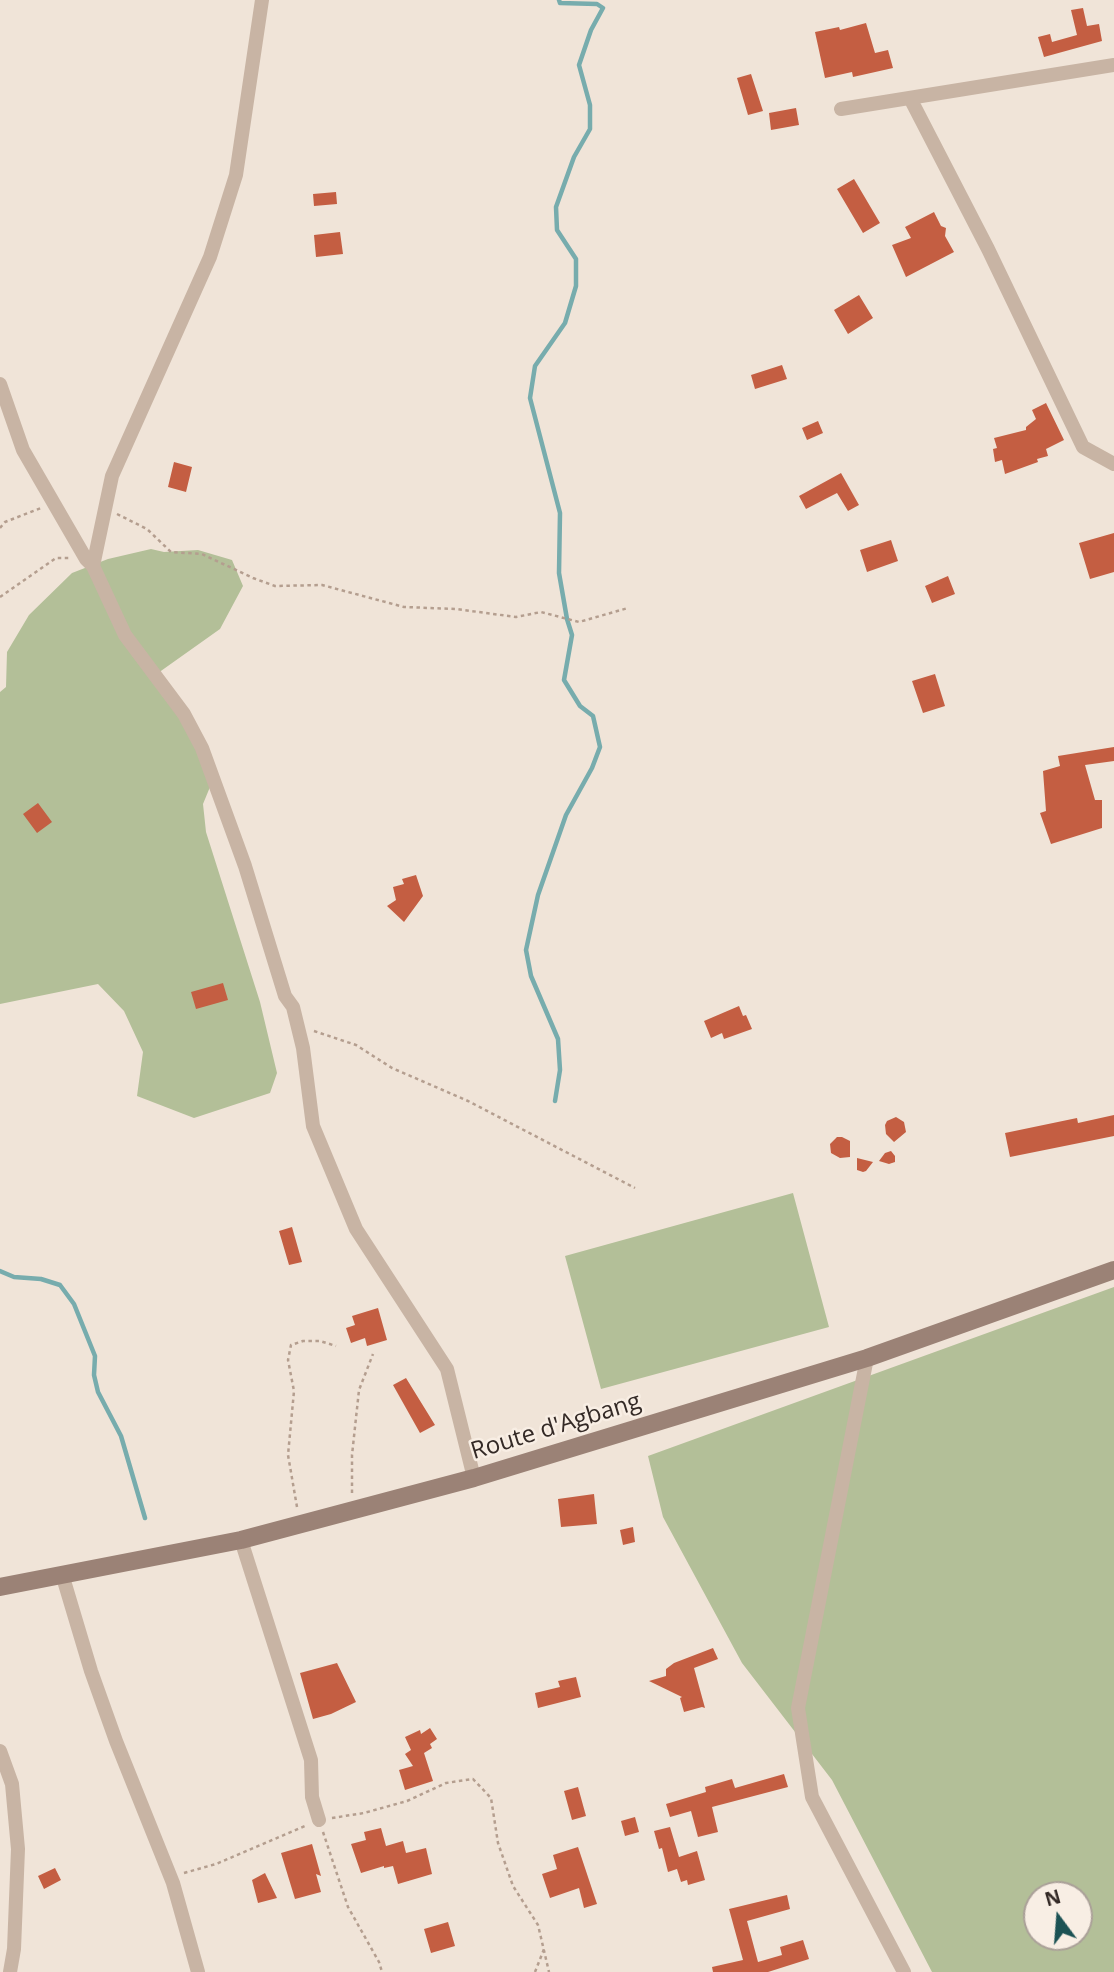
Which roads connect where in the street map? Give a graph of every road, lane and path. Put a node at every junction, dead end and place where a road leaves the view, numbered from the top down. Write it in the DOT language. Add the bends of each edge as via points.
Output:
graph roads {
  1 [pos="262,0"];
  2 [pos="1114,65"];
  3 [pos="911,100"];
  4 [pos="841,109"];
  5 [pos="0,384"];
  6 [pos="1114,464"];
  7 [pos="53,503"];
  8 [pos="105,508"];
  9 [pos="0,528"];
  10 [pos="90,562"];
  11 [pos="0,597"];
  12 [pos="628,608"];
  13 [pos="297,1026"];
  14 [pos="635,1188"];
  15 [pos="1114,1270"];
  16 [pos="336,1346"];
  17 [pos="373,1354"];
  18 [pos="867,1357"];
  19 [pos="474,1478"];
  20 [pos="351,1510"];
  21 [pos="298,1525"];
  22 [pos="241,1540"];
  23 [pos="62,1574"];
  24 [pos="0,1587"];
  25 [pos="0,1751"];
  26 [pos="319,1820"];
  27 [pos="170,1876"];
  28 [pos="544,1948"];
  29 [pos="10,1972"];
  30 [pos="198,1972"];
  31 [pos="382,1972"];
  32 [pos="535,1972"];
  33 [pos="549,1972"];
  34 [pos="904,1972"];
  1 -- 8 [label="street" via="236,175 210,257 111,476"];
  2 -- 3 [label="street"];
  3 -- 4 [label="street"];
  3 -- 6 [label="street" via="1083,447"];
  5 -- 7 [label="street" via="23,450"];
  7 -- 9 [label="path"];
  7 -- 10 [label="street"];
  8 -- 10 [label="street"];
  8 -- 12 [label="path" via="147,528 171,552 202,554 275,586 321,586 404,607 516,617 541,612 579,622"];
  10 -- 11 [label="path" via="56,558"];
  10 -- 13 [label="street" via="125,635 184,714 202,748"];
  13 -- 14 [label="path" via="356,1045 392,1068 468,1101"];
  13 -- 19 [label="street" via="313,1126 356,1229 447,1369"];
  15 -- 18 [label="main road, Route d'Agbang"];
  16 -- 21 [label="path" via="320,1340 291,1345 288,1360 294,1391 288,1455"];
  17 -- 20 [label="path" via="359,1390"];
  18 -- 19 [label="main road, Route d'Agbang"];
  18 -- 34 [label="street" via="797,1708 812,1797"];
  19 -- 20 [label="main road, Route d'Agbang"];
  20 -- 21 [label="main road, Route d'Agbang"];
  21 -- 22 [label="main road, Route d'Agbang"];
  22 -- 23 [label="main road, Route d'Agbang"];
  22 -- 26 [label="street" via="311,1760 312,1797"];
  23 -- 24 [label="main road, Route d'Agbang"];
  23 -- 27 [label="street" via="116,1741"];
  25 -- 29 [label="street" via="12,1784 18,1849"];
  26 -- 27 [label="path" via="216,1864"];
  26 -- 28 [label="path" via="364,1813 407,1801 446,1783 473,1779 491,1798 498,1843 513,1886 538,1926"];
  26 -- 31 [label="path" via="348,1907"];
  27 -- 30 [label="street"];
  28 -- 32 [label="path"];
  28 -- 33 [label="path"];
}
